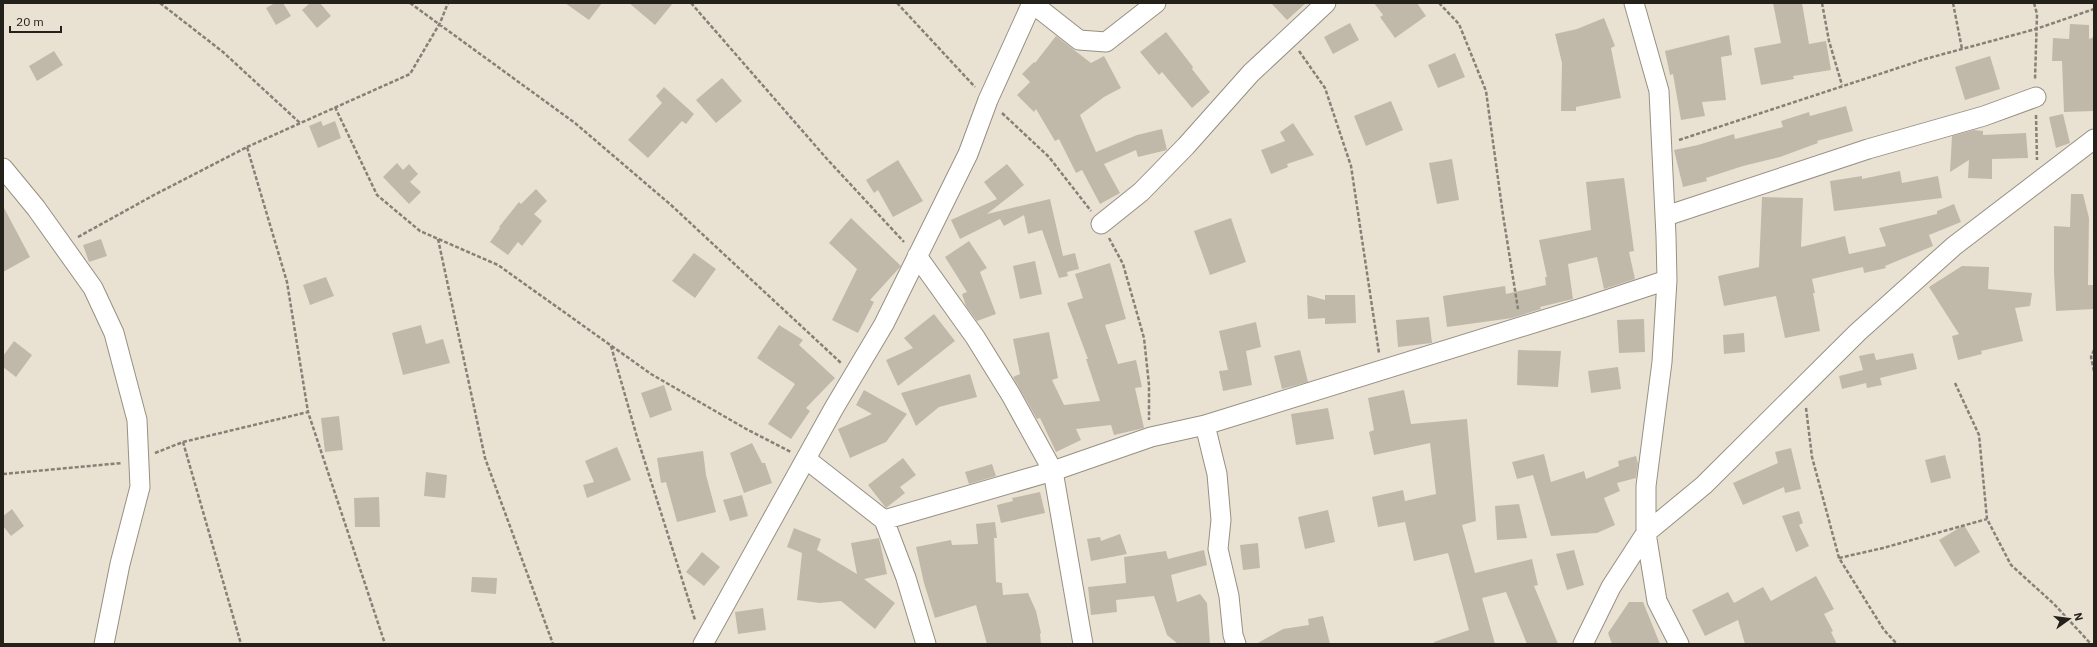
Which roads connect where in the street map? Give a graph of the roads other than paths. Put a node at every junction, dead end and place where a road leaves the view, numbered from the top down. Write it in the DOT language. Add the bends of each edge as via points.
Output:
graph roads {
  1 [pos="1032,3"];
  2 [pos="1156,3"];
  3 [pos="1326,3"];
  4 [pos="1634,3"];
  5 [pos="2036,97"];
  6 [pos="2094,139"];
  7 [pos="3,168"];
  8 [pos="1666,216"];
  9 [pos="1101,224"];
  10 [pos="917,256"];
  11 [pos="1667,280"];
  12 [pos="1204,425"];
  13 [pos="806,459"];
  14 [pos="1053,471"];
  15 [pos="884,520"];
  16 [pos="1646,533"];
  17 [pos="104,644"];
  18 [pos="703,644"];
  19 [pos="926,644"];
  20 [pos="1083,644"];
  21 [pos="1236,644"];
  22 [pos="1583,644"];
  23 [pos="1679,644"];
  1 -- 2 [label="street" via="1079,40 1106,42"];
  1 -- 10 [label="street" via="988,100 968,154"];
  3 -- 9 [label="street" via="1251,73 1186,146 1140,192"];
  4 -- 8 [label="street" via="1659,92"];
  5 -- 8 [label="street" via="1984,116 1868,149"];
  6 -- 16 [label="street" via="1954,246 1858,332 1704,485"];
  7 -- 17 [label="street" via="36,208 93,288 114,333 137,420 140,487 120,564"];
  8 -- 11 [label="street"];
  10 -- 13 [label="street" via="884,324 852,375"];
  10 -- 14 [label="street" via="975,337"];
  11 -- 12 [label="street"];
  11 -- 16 [label="street" via="1662,362 1646,486"];
  12 -- 14 [label="street" via="1151,437"];
  12 -- 21 [label="street" via="1217,474 1221,520 1218,549 1229,596"];
  13 -- 15 [label="street"];
  13 -- 18 [label="street"];
  14 -- 15 [label="street"];
  14 -- 20 [label="street"];
  15 -- 19 [label="street" via="906,578"];
  16 -- 22 [label="street" via="1611,587"];
  16 -- 23 [label="street" via="1657,601"];
}
